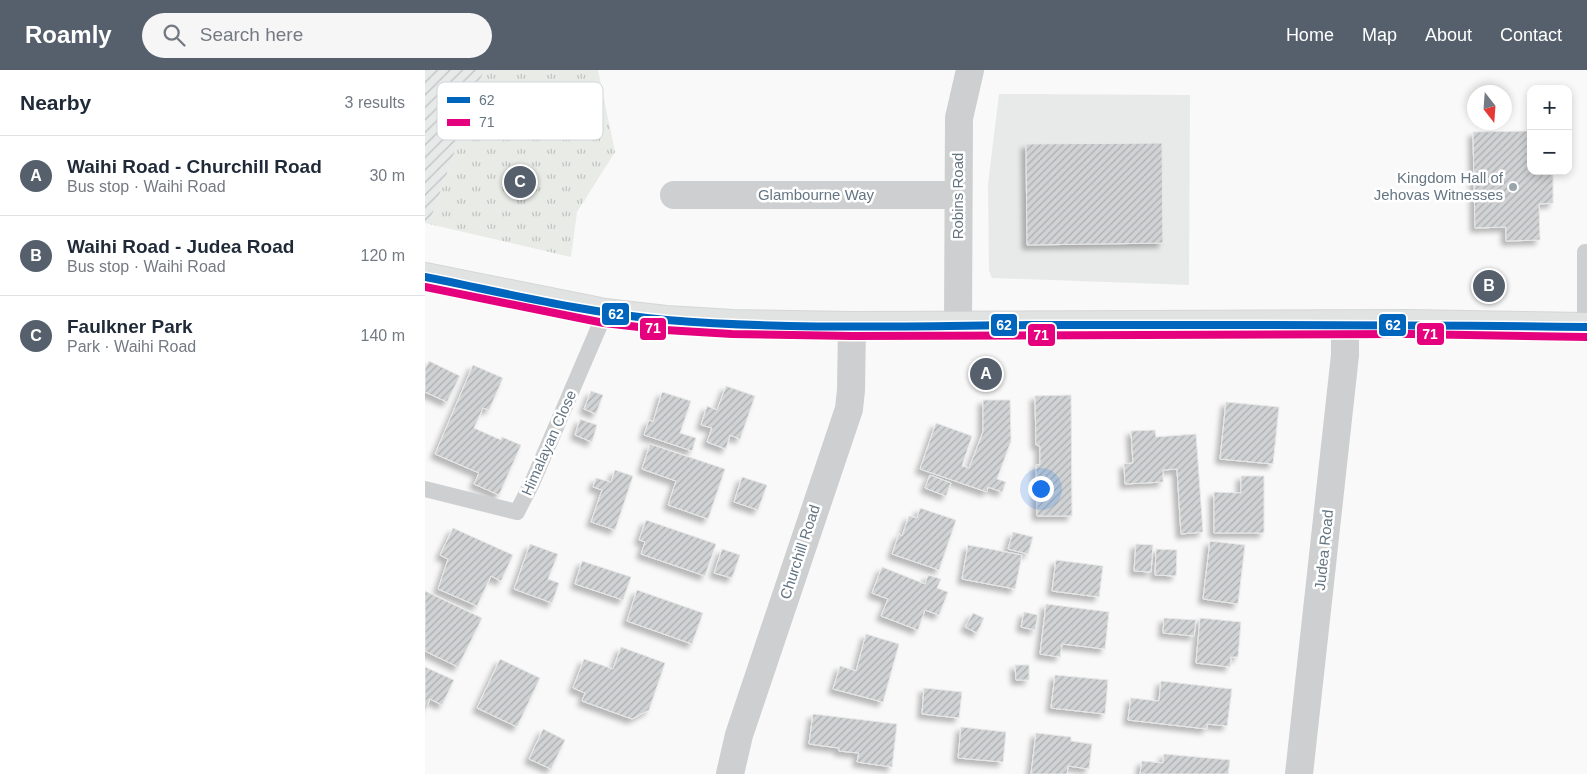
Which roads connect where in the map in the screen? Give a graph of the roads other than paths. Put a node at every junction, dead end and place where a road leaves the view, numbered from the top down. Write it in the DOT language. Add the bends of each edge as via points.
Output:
graph roads {
  1 [pos="970,70"];
  2 [pos="674,195"];
  3 [pos="958,195"];
  4 [pos="1585,252"];
  5 [pos="425,278"];
  6 [pos="605,313"];
  7 [pos="958,324"];
  8 [pos="1345,325"];
  9 [pos="852,326"];
  10 [pos="1586,327"];
  11 [pos="425,489"];
  12 [pos="730,774"];
  13 [pos="1299,774"];
  1 -- 3 [label="street, Robins Road" via="959,118"];
  2 -- 3 [label="street, Glambourne Way"];
  3 -- 7 [label="street, Robins Road"];
  4 -- 10 [label="lane"];
  5 -- 6 [label="main road"];
  6 -- 9 [label="main road" via="666,320"];
  6 -- 11 [label="lane, Himalayan Close" via="517,512"];
  7 -- 8 [label="main road"];
  7 -- 9 [label="main road"];
  8 -- 10 [label="main road"];
  8 -- 13 [label="street, Judea Road" via="1345,355"];
  9 -- 12 [label="street, Churchill Road" via="849,409 739,735"];
}
